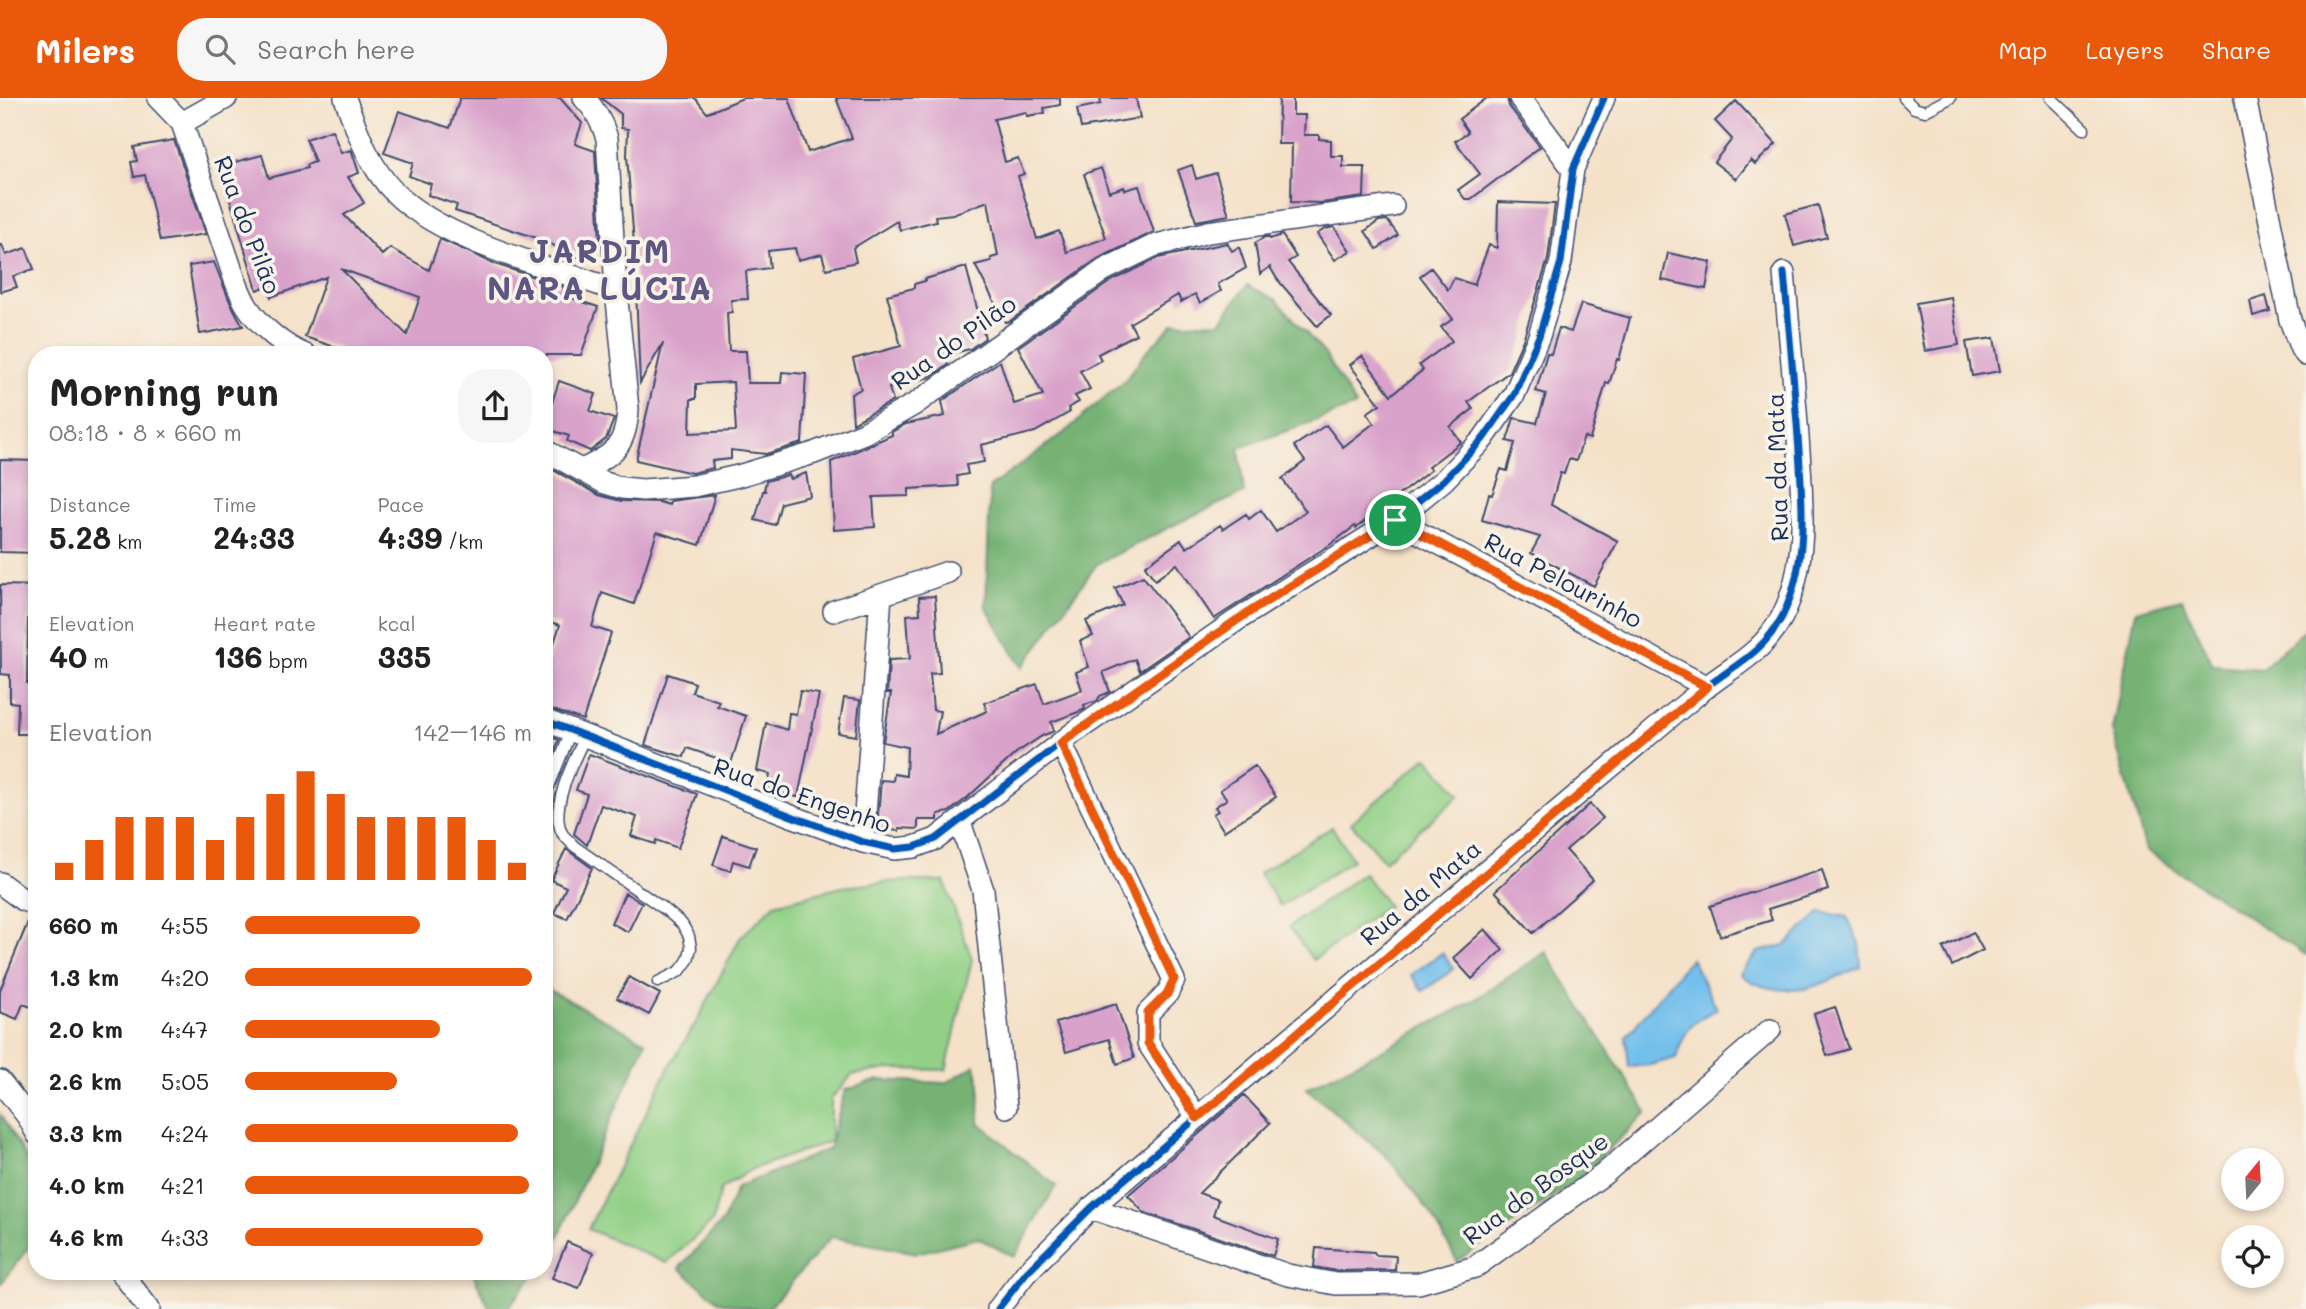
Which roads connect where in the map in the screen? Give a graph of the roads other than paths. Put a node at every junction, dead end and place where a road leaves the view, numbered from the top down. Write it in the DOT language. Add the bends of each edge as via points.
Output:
graph roads {
  1 [pos="158,98"];
  2 [pos="226,98"];
  3 [pos="345,98"];
  4 [pos="584,98"];
  5 [pos="1520,98"];
  6 [pos="1604,98"];
  7 [pos="1904,98"];
  8 [pos="1950,98"];
  9 [pos="2051,98"];
  10 [pos="2245,98"];
  11 [pos="182,123"];
  12 [pos="2084,129"];
  13 [pos="1573,169"];
  14 [pos="1393,206"];
  15 [pos="1784,273"];
  16 [pos="616,290"];
  17 [pos="288,346"];
  18 [pos="2306,355"];
  19 [pos="553,455"];
  20 [pos="582,470"];
  21 [pos="1395,520"];
  22 [pos="948,572"];
  23 [pos="881,595"];
  24 [pos="834,611"];
  25 [pos="1707,687"];
  26 [pos="553,724"];
  27 [pos="578,734"];
  28 [pos="1061,743"];
  29 [pos="553,782"];
  30 [pos="960,822"];
  31 [pos="863,842"];
  32 [pos="0,883"];
  33 [pos="28,902"];
  34 [pos="658,982"];
  35 [pos="1770,1030"];
  36 [pos="0,1082"];
  37 [pos="1006,1107"];
  38 [pos="28,1117"];
  39 [pos="1197,1118"];
  40 [pos="1091,1208"];
  41 [pos="127,1280"];
  42 [pos="149,1309"];
  43 [pos="998,1309"];
  1 -- 11 [label="street, Rua do Pilão"];
  2 -- 11 [label="street"];
  3 -- 16 [label="street" via="371,161 395,193 430,219 482,244"];
  4 -- 16 [label="street" via="602,121 607,138"];
  5 -- 13 [label="street"];
  6 -- 13 [label="street, Rua do Engenho"];
  7 -- 8 [label="lane" via="1924,111"];
  9 -- 12 [label="lane"];
  10 -- 18 [label="street" via="2290,320"];
  11 -- 17 [label="street, Rua do Pilão" via="235,281 263,325"];
  13 -- 21 [label="street, Rua do Engenho" via="1561,262 1539,336 1514,395 1483,439 1444,480"];
  14 -- 20 [label="street, Rua do Pilão" via="1208,232 1153,246 1104,270 915,404 864,433 814,453 738,477 643,490 605,483"];
  15 -- 25 [label="street, Rua da Mata" via="1802,500 1795,582 1781,618 1764,643"];
  16 -- 20 [label="street" via="627,428 622,443 609,457"];
  19 -- 20 [label="street, Rua do Pilão"];
  21 -- 25 [label="street, Rua Pelourinho"];
  21 -- 28 [label="street, Rua do Engenho" via="1237,620"];
  22 -- 23 [label="street"];
  23 -- 24 [label="street"];
  23 -- 31 [label="street"];
  25 -- 39 [label="street, Rua da Mata"];
  26 -- 27 [label="street, Rua do Engenho"];
  27 -- 29 [label="lane"];
  27 -- 31 [label="street, Rua do Engenho"];
  27 -- 34 [label="lane" via="558,818 562,834 681,923 689,936 688,960 680,971"];
  28 -- 30 [label="street, Rua do Engenho"];
  28 -- 39 [label="street" via="1174,979 1167,994 1148,1013 1148,1043"];
  30 -- 31 [label="street, Rua do Engenho" via="914,847 895,849"];
  30 -- 37 [label="street" via="983,890"];
  32 -- 33 [label="street"];
  35 -- 40 [label="street, Rua do Bosque" via="1594,1182 1475,1267 1419,1283 1336,1284 1288,1275"];
  36 -- 38 [label="street"];
  39 -- 40 [label="street, Rua da Mata"];
  40 -- 43 [label="street, Rua da Mata" via="1026,1273"];
  41 -- 42 [label="street"];
}
